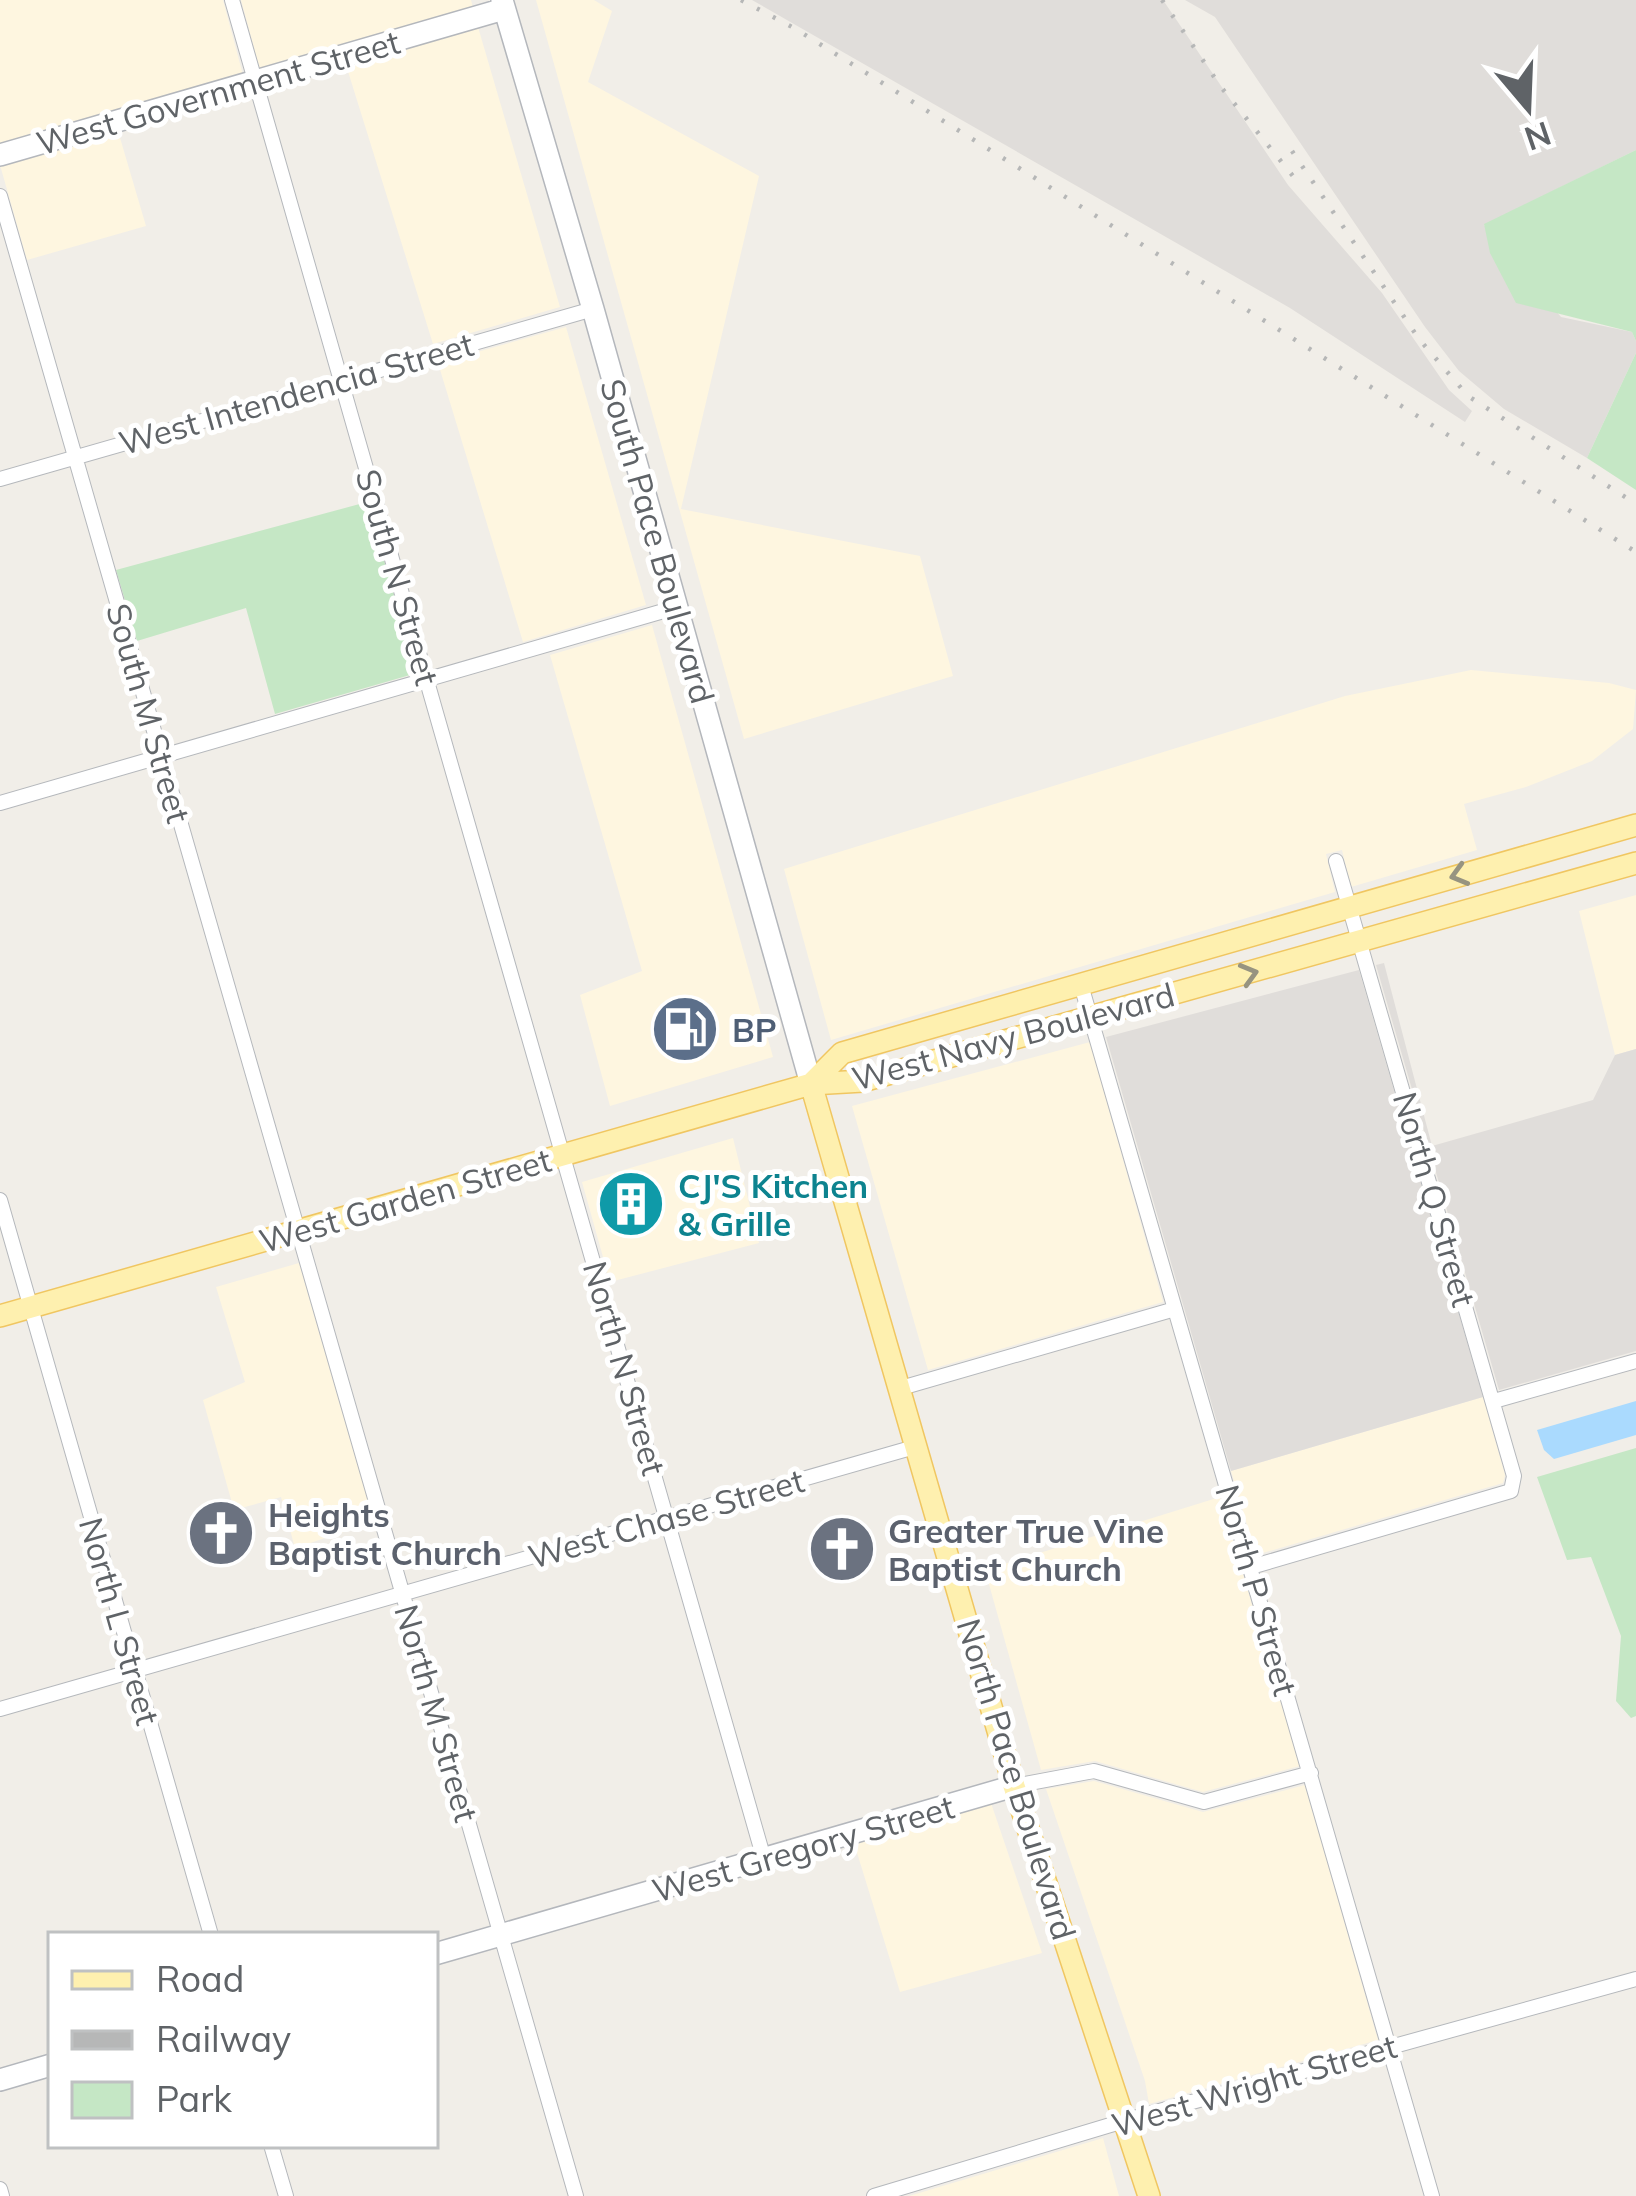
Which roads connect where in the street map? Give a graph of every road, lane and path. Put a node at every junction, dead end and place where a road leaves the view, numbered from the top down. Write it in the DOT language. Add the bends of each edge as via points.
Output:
graph roads {
  1 [pos="232,0"];
  2 [pos="503,4"];
  3 [pos="254,82"];
  4 [pos="0,155"];
  5 [pos="0,196"];
  6 [pos="593,309"];
  7 [pos="341,380"];
  8 [pos="74,457"];
  9 [pos="0,479"];
  10 [pos="674,608"];
  11 [pos="428,680"];
  12 [pos="162,757"];
  13 [pos="0,803"];
  14 [pos="1636,825"];
  15 [pos="1336,861"];
  16 [pos="1636,863"];
  17 [pos="1348,907"];
  18 [pos="1360,942"];
  19 [pos="1081,985"];
  20 [pos="1092,1018"];
  21 [pos="811,1084"];
  22 [pos="565,1154"];
  23 [pos="0,1200"];
  24 [pos="299,1230"];
  25 [pos="31,1307"];
  26 [pos="1174,1309"];
  27 [pos="0,1316"];
  28 [pos="1636,1361"];
  29 [pos="901,1388"];
  30 [pos="1494,1401"];
  31 [pos="918,1446"];
  32 [pos="667,1517"];
  33 [pos="1251,1567"];
  34 [pos="403,1594"];
  35 [pos="135,1671"];
  36 [pos="0,1709"];
  37 [pos="1311,1773"];
  38 [pos="1014,1786"];
  39 [pos="764,1859"];
  40 [pos="210,1932"];
  41 [pos="501,1935"];
  42 [pos="438,1953"];
  43 [pos="1636,1979"];
  44 [pos="1389,2047"];
  45 [pos="48,2066"];
  46 [pos="0,2080"];
  47 [pos="1127,2120"];
  48 [pos="272,2148"];
  49 [pos="286,2196"];
  50 [pos="576,2196"];
  51 [pos="874,2196"];
  52 [pos="1149,2196"];
  53 [pos="1432,2196"];
  1 -- 3 [label="street, South N Street"];
  2 -- 3 [label="street, West Government Street"];
  2 -- 6 [label="street, South Pace Boulevard"];
  3 -- 4 [label="street, West Government Street"];
  3 -- 7 [label="street, South N Street"];
  5 -- 8 [label="street, South M Street"];
  6 -- 7 [label="street, West Intendencia Street"];
  6 -- 10 [label="street, South Pace Boulevard"];
  7 -- 8 [label="street, West Intendencia Street"];
  7 -- 11 [label="street, South N Street"];
  8 -- 9 [label="street, West Intendencia Street"];
  8 -- 12 [label="street, South M Street"];
  10 -- 11 [label="street"];
  10 -- 21 [label="street, South Pace Boulevard"];
  11 -- 12 [label="street"];
  11 -- 22 [label="street, South N Street"];
  12 -- 13 [label="street"];
  12 -- 24 [label="street, South M Street"];
  14 -- 17 [label="main road, West Navy Boulevard, one-way"];
  15 -- 17 [label="street, North Q Street"];
  16 -- 18 [label="main road, West Navy Boulevard"];
  17 -- 18 [label="street, North Q Street"];
  17 -- 19 [label="main road, West Navy Boulevard"];
  20 -- 18 [label="main road, West Navy Boulevard, one-way"];
  18 -- 30 [label="street, North Q Street"];
  19 -- 20 [label="street, North P Street"];
  19 -- 21 [label="main road, West Navy Boulevard" via="842,1053"];
  20 -- 21 [label="main road, West Navy Boulevard" via="862,1082"];
  20 -- 26 [label="street, North P Street"];
  21 -- 22 [label="main road, West Garden Street"];
  21 -- 29 [label="main road, North Pace Boulevard"];
  22 -- 24 [label="main road, West Garden Street"];
  22 -- 32 [label="street, North N Street"];
  23 -- 25 [label="street, North L Street"];
  24 -- 25 [label="main road, West Garden Street"];
  24 -- 34 [label="street, North M Street"];
  25 -- 27 [label="main road, West Garden Street"];
  25 -- 35 [label="street, North L Street"];
  26 -- 29 [label="street"];
  26 -- 33 [label="street, North P Street"];
  28 -- 30 [label="street"];
  29 -- 31 [label="main road, North Pace Boulevard"];
  30 -- 33 [label="street, North Q Street" via="1511,1491"];
  31 -- 32 [label="street, West Chase Street"];
  31 -- 38 [label="main road, North Pace Boulevard"];
  32 -- 34 [label="street, West Chase Street"];
  32 -- 39 [label="street, North N Street"];
  33 -- 37 [label="street, North P Street"];
  34 -- 35 [label="street, West Chase Street"];
  34 -- 41 [label="street, North M Street"];
  35 -- 36 [label="street, West Chase Street"];
  35 -- 40 [label="street, North L Street"];
  37 -- 38 [label="street, West Gregory Street" via="1204,1802 1094,1771"];
  37 -- 44 [label="street, North P Street"];
  38 -- 39 [label="street, West Gregory Street"];
  38 -- 47 [label="main road, North Pace Boulevard"];
  39 -- 41 [label="street, West Gregory Street"];
  41 -- 42 [label="street, West Gregory Street"];
  41 -- 50 [label="street, North M Street"];
  43 -- 44 [label="street, West Wright Street"];
  44 -- 47 [label="street, West Wright Street"];
  44 -- 53 [label="street, North P Street"];
  45 -- 46 [label="street"];
  47 -- 51 [label="street, West Wright Street"];
  47 -- 52 [label="main road, North Pace Boulevard"];
  48 -- 49 [label="street"];
}
